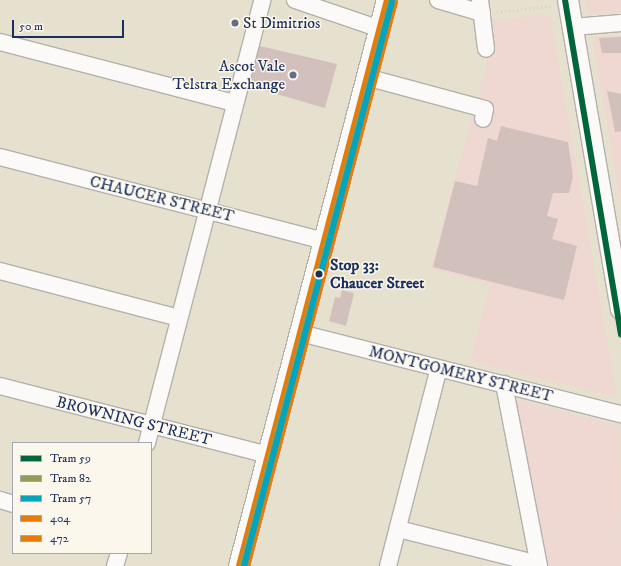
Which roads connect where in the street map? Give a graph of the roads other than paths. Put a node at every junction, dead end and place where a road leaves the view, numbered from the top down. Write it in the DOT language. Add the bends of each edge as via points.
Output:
graph roads {
  1 [pos="262,0"];
  2 [pos="295,0"];
  3 [pos="387,0"];
  4 [pos="438,0"];
  5 [pos="559,3"];
  6 [pos="481,6"];
  7 [pos="621,23"];
  8 [pos="573,27"];
  9 [pos="380,29"];
  10 [pos="0,42"];
  11 [pos="486,49"];
  12 [pos="366,77"];
  13 [pos="235,103"];
  14 [pos="482,119"];
  15 [pos="0,157"];
  16 [pos="207,211"];
  17 [pos="325,241"];
  18 [pos="0,271"];
  19 [pos="619,288"];
  20 [pos="621,310"];
  21 [pos="179,318"];
  22 [pos="300,333"];
  23 [pos="439,368"];
  24 [pos="504,384"];
  25 [pos="0,386"];
  26 [pos="621,414"];
  27 [pos="152,425"];
  28 [pos="147,442"];
  29 [pos="268,455"];
  30 [pos="0,500"];
  31 [pos="12,504"];
  32 [pos="398,529"];
  33 [pos="119,554"];
  34 [pos="538,565"];
  35 [pos="115,566"];
  36 [pos="239,566"];
  37 [pos="388,566"];
  1 -- 13 [label="street"];
  2 -- 9 [label="street"];
  3 -- 9 [label="main road"];
  4 -- 6 [label="street"];
  5 -- 8 [label="main road"];
  6 -- 11 [label="street"];
  7 -- 8 [label="street"];
  8 -- 19 [label="main road"];
  9 -- 12 [label="main road"];
  10 -- 13 [label="street"];
  12 -- 14 [label="street" via="485,109"];
  12 -- 17 [label="main road"];
  13 -- 16 [label="street"];
  15 -- 16 [label="street, CHAUCER STREET"];
  16 -- 17 [label="street, CHAUCER STREET"];
  16 -- 21 [label="street"];
  17 -- 22 [label="main road"];
  18 -- 21 [label="street"];
  19 -- 20 [label="main road"];
  21 -- 27 [label="street"];
  22 -- 23 [label="street, MONTGOMERY STREET"];
  22 -- 29 [label="main road"];
  23 -- 24 [label="street, MONTGOMERY STREET"];
  23 -- 32 [label="street"];
  24 -- 26 [label="street, MONTGOMERY STREET"];
  24 -- 34 [label="street"];
  25 -- 27 [label="street, BROWNING STREET"];
  27 -- 28 [label="street"];
  27 -- 29 [label="street, BROWNING STREET"];
  29 -- 36 [label="main road"];
  30 -- 31 [label="street"];
  32 -- 34 [label="street"];
  32 -- 37 [label="street"];
  33 -- 35 [label="street"];
}
